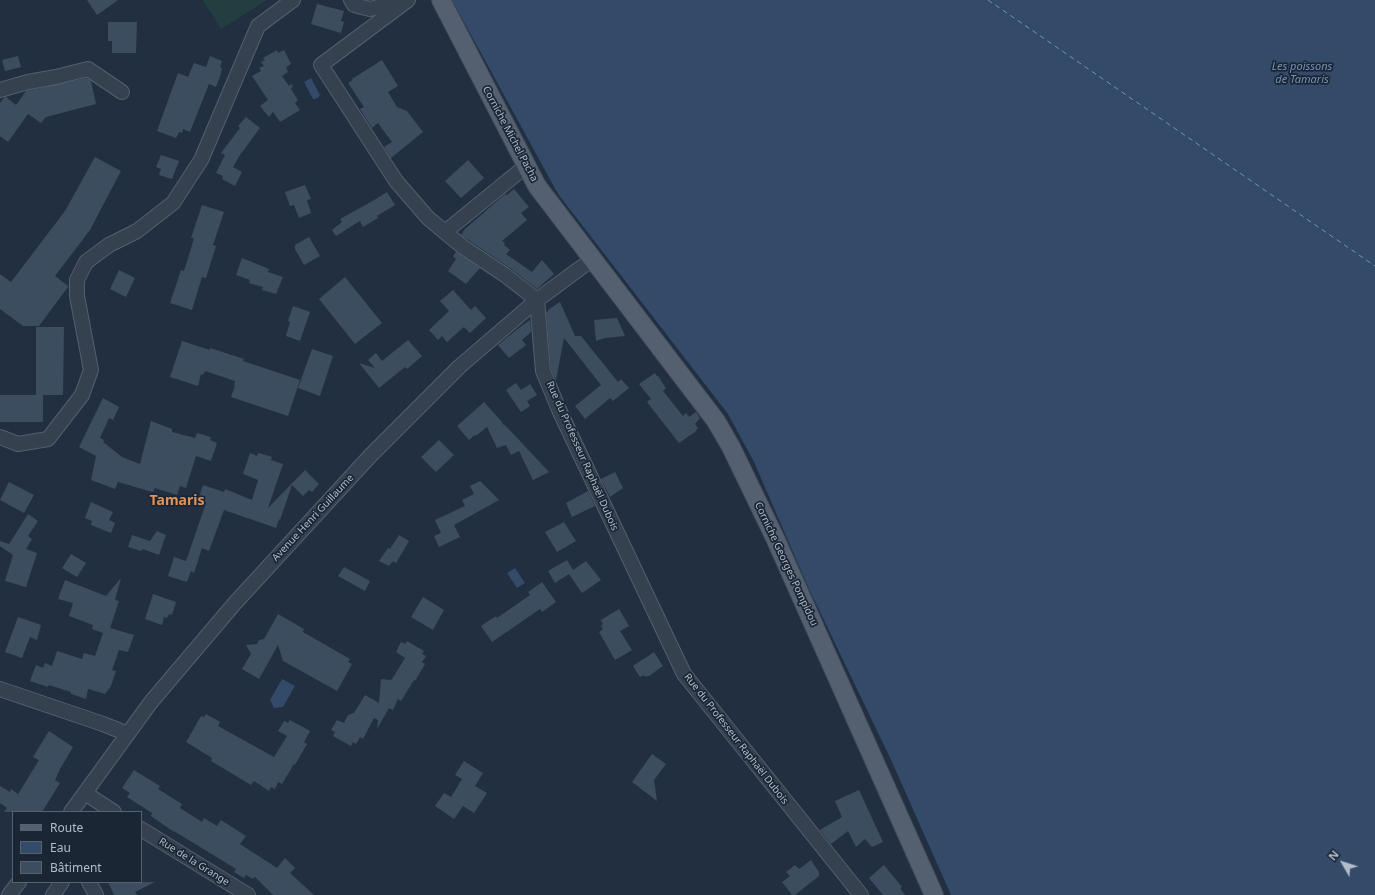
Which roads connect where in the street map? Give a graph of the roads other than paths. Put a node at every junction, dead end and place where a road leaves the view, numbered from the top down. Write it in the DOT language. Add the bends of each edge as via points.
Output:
graph roads {
  1 [pos="292,0"];
  2 [pos="351,0"];
  3 [pos="390,0"];
  4 [pos="408,0"];
  5 [pos="441,0"];
  6 [pos="0,90"];
  7 [pos="122,92"];
  8 [pos="526,166"];
  9 [pos="445,232"];
  10 [pos="592,260"];
  11 [pos="537,300"];
  12 [pos="0,437"];
  13 [pos="0,689"];
  14 [pos="128,734"];
  15 [pos="85,793"];
  16 [pos="72,811"];
  17 [pos="112,811"];
  18 [pos="142,830"];
  19 [pos="18,883"];
  20 [pos="61,883"];
  21 [pos="90,883"];
  22 [pos="10,895"];
  23 [pos="53,895"];
  24 [pos="96,895"];
  25 [pos="248,895"];
  26 [pos="861,895"];
  27 [pos="934,895"];
  1 -- 12 [label="street" via="258,26 201,160 173,203 137,231 109,245 86,262 77,280 77,296 91,370 82,395 48,439 18,444"];
  2 -- 3 [label="street" via="354,5 370,9 383,6"];
  4 -- 9 [label="street" via="321,65 396,182 428,218"];
  5 -- 8 [label="main road, Corniche Michel Pacha"];
  6 -- 7 [label="street" via="88,69"];
  8 -- 9 [label="street"];
  8 -- 10 [label="main road, Corniche Michel Pacha" via="537,186"];
  9 -- 11 [label="street"];
  10 -- 11 [label="street, Avenue Henri Guillaume"];
  10 -- 27 [label="main road, Corniche Georges Pompidou" via="716,421 731,447 775,538"];
  11 -- 14 [label="street, Avenue Henri Guillaume" via="459,367 371,455 234,603 151,702"];
  11 -- 26 [label="street, Rue du Professeur Raphaël Dubois" via="543,371 684,674"];
  13 -- 14 [label="street"];
  14 -- 15 [label="street, Avenue Henri Guillaume"];
  15 -- 16 [label="street, Avenue Henri Guillaume"];
  15 -- 17 [label="street"];
  18 -- 25 [label="street, Rue de la Grange"];
  19 -- 22 [label="street"];
  20 -- 23 [label="street"];
  21 -- 24 [label="street"];
}
